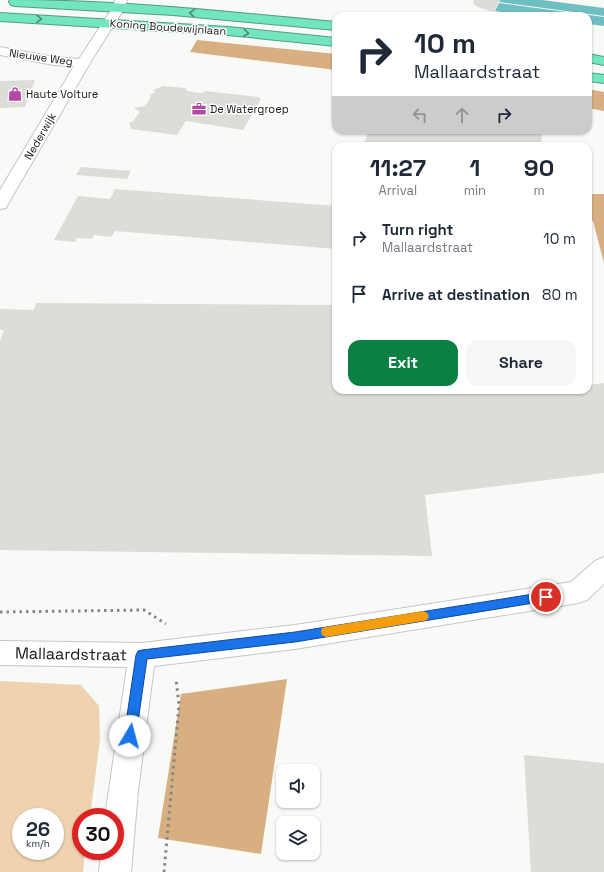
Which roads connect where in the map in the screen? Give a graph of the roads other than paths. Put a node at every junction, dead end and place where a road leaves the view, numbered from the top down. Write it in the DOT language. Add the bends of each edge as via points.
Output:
graph roads {
  1 [pos="0,2"];
  2 [pos="120,4"];
  3 [pos="0,17"];
  4 [pos="109,23"];
  5 [pos="332,26"];
  6 [pos="332,42"];
  7 [pos="0,51"];
  8 [pos="592,59"];
  9 [pos="604,61"];
  10 [pos="83,63"];
  11 [pos="592,78"];
  12 [pos="604,79"];
  13 [pos="0,204"];
  14 [pos="604,568"];
  15 [pos="0,653"];
  16 [pos="142,655"];
  17 [pos="115,872"];
  1 -- 2 [label="highway, Koning Boudewijnlaan"];
  2 -- 4 [label="street, Nederwijk"];
  5 -- 2 [label="highway, Koning Boudewijnlaan, one-way"];
  3 -- 4 [label="highway, Koning Boudewijnlaan, one-way"];
  4 -- 6 [label="highway, Koning Boudewijnlaan, one-way"];
  4 -- 10 [label="street, Nederwijk"];
  7 -- 10 [label="street, Nieuwe Weg" via="54,61"];
  8 -- 9 [label="highway"];
  10 -- 13 [label="street, Nederwijk"];
  11 -- 12 [label="highway"];
  14 -- 16 [label="street, Mallaardstraat" via="578,592 295,637"];
  15 -- 16 [label="street, Mallaardstraat"];
  16 -- 17 [label="street, Mallaardstraat" via="123,791"];
}
